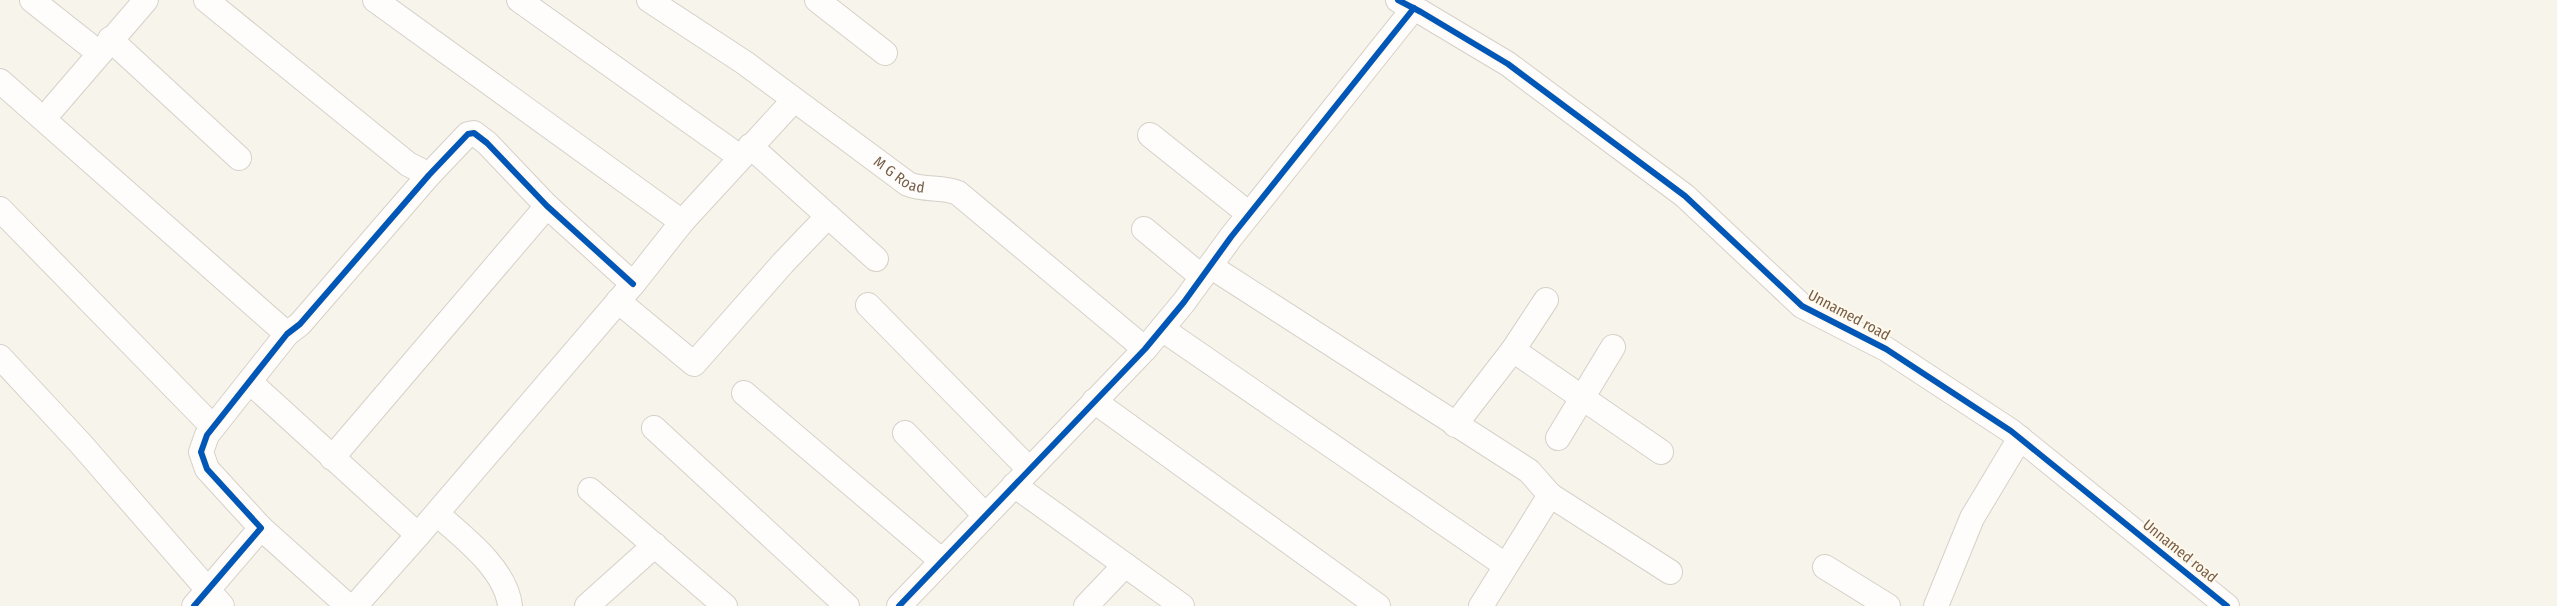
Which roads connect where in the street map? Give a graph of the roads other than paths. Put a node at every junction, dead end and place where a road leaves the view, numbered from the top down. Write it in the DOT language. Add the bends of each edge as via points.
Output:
graph roads {
  1 [pos="32,0"];
  2 [pos="146,0"];
  3 [pos="206,0"];
  4 [pos="375,0"];
  5 [pos="519,0"];
  6 [pos="649,0"];
  7 [pos="817,0"];
  8 [pos="1406,4"];
  9 [pos="232,8"];
  10 [pos="105,46"];
  11 [pos="885,53"];
  12 [pos="0,82"];
  13 [pos="794,100"];
  14 [pos="53,108"];
  15 [pos="1150,136"];
  16 [pos="745,152"];
  17 [pos="239,158"];
  18 [pos="429,175"];
  19 [pos="548,206"];
  20 [pos="0,209"];
  21 [pos="1249,214"];
  22 [pos="828,216"];
  23 [pos="682,222"];
  24 [pos="1144,229"];
  25 [pos="876,258"];
  26 [pos="1206,272"];
  27 [pos="626,293"];
  28 [pos="1546,300"];
  29 [pos="868,305"];
  30 [pos="1162,329"];
  31 [pos="287,334"];
  32 [pos="1613,346"];
  33 [pos="1145,349"];
  34 [pos="1513,350"];
  35 [pos="0,357"];
  36 [pos="250,382"];
  37 [pos="744,392"];
  38 [pos="1582,398"];
  39 [pos="1094,401"];
  40 [pos="1455,425"];
  41 [pos="214,427"];
  42 [pos="654,428"];
  43 [pos="905,433"];
  44 [pos="1558,438"];
  45 [pos="2020,438"];
  46 [pos="1660,452"];
  47 [pos="332,458"];
  48 [pos="1021,477"];
  49 [pos="590,490"];
  50 [pos="1550,495"];
  51 [pos="437,514"];
  52 [pos="985,515"];
  53 [pos="261,528"];
  54 [pos="418,535"];
  55 [pos="655,545"];
  56 [pos="942,560"];
  57 [pos="1504,564"];
  58 [pos="1125,565"];
  59 [pos="1825,567"];
  60 [pos="1670,572"];
  61 [pos="208,601"];
  62 [pos="721,605"];
  63 [pos="348,606"];
  64 [pos="355,606"];
  65 [pos="510,606"];
  66 [pos="587,606"];
  67 [pos="847,606"];
  68 [pos="899,606"];
  69 [pos="1086,606"];
  70 [pos="1182,606"];
  71 [pos="1378,606"];
  72 [pos="1481,606"];
  73 [pos="1888,606"];
  74 [pos="1936,606"];
  75 [pos="2227,606"];
  1 -- 10 [label="street"];
  2 -- 10 [label="street"];
  3 -- 9 [label="street"];
  4 -- 23 [label="street"];
  5 -- 16 [label="street"];
  6 -- 13 [label="street, M G Road" via="745,63"];
  7 -- 11 [label="street"];
  8 -- 21 [label="street"];
  8 -- 45 [label="street, Unnamed road" via="1508,64 1685,196 1802,306 1886,349"];
  9 -- 18 [label="street" via="408,164"];
  10 -- 14 [label="street"];
  10 -- 17 [label="street"];
  12 -- 31 [label="street"];
  13 -- 16 [label="street"];
  13 -- 33 [label="street, M G Road" via="908,184 958,193"];
  15 -- 21 [label="street"];
  16 -- 22 [label="street"];
  16 -- 23 [label="street"];
  18 -- 19 [label="street" via="461,140 474,133"];
  18 -- 31 [label="street" via="300,324"];
  19 -- 27 [label="street"];
  19 -- 47 [label="street"];
  20 -- 41 [label="street"];
  21 -- 26 [label="street"];
  22 -- 25 [label="street"];
  22 -- 27 [label="street" via="694,364"];
  23 -- 27 [label="street"];
  24 -- 26 [label="street"];
  26 -- 30 [label="street"];
  26 -- 40 [label="street"];
  27 -- 51 [label="street"];
  28 -- 34 [label="street"];
  29 -- 48 [label="street"];
  30 -- 33 [label="street"];
  30 -- 57 [label="street"];
  31 -- 36 [label="street"];
  32 -- 38 [label="street"];
  33 -- 39 [label="street"];
  34 -- 38 [label="street"];
  34 -- 40 [label="street"];
  35 -- 61 [label="street" via="81,444"];
  36 -- 41 [label="street"];
  36 -- 47 [label="street"];
  37 -- 56 [label="street"];
  38 -- 44 [label="street"];
  38 -- 46 [label="street"];
  39 -- 48 [label="street"];
  39 -- 71 [label="street"];
  40 -- 50 [label="street" via="1529,470"];
  41 -- 53 [label="street" via="207,435 201,452 207,469"];
  42 -- 67 [label="street"];
  43 -- 52 [label="street"];
  45 -- 74 [label="street" via="1972,518"];
  45 -- 75 [label="street, Unnamed road"];
  47 -- 54 [label="street"];
  48 -- 52 [label="street"];
  48 -- 58 [label="street"];
  49 -- 55 [label="street"];
  50 -- 57 [label="street"];
  50 -- 60 [label="street"];
  51 -- 54 [label="street"];
  51 -- 65 [label="street" via="484,556 509,594"];
  52 -- 56 [label="street"];
  53 -- 61 [label="street"];
  53 -- 63 [label="street"];
  54 -- 64 [label="street"];
  55 -- 62 [label="street"];
  55 -- 66 [label="street"];
  56 -- 68 [label="street"];
  57 -- 72 [label="street"];
  58 -- 69 [label="street"];
  58 -- 70 [label="street"];
  59 -- 73 [label="street"];
}
